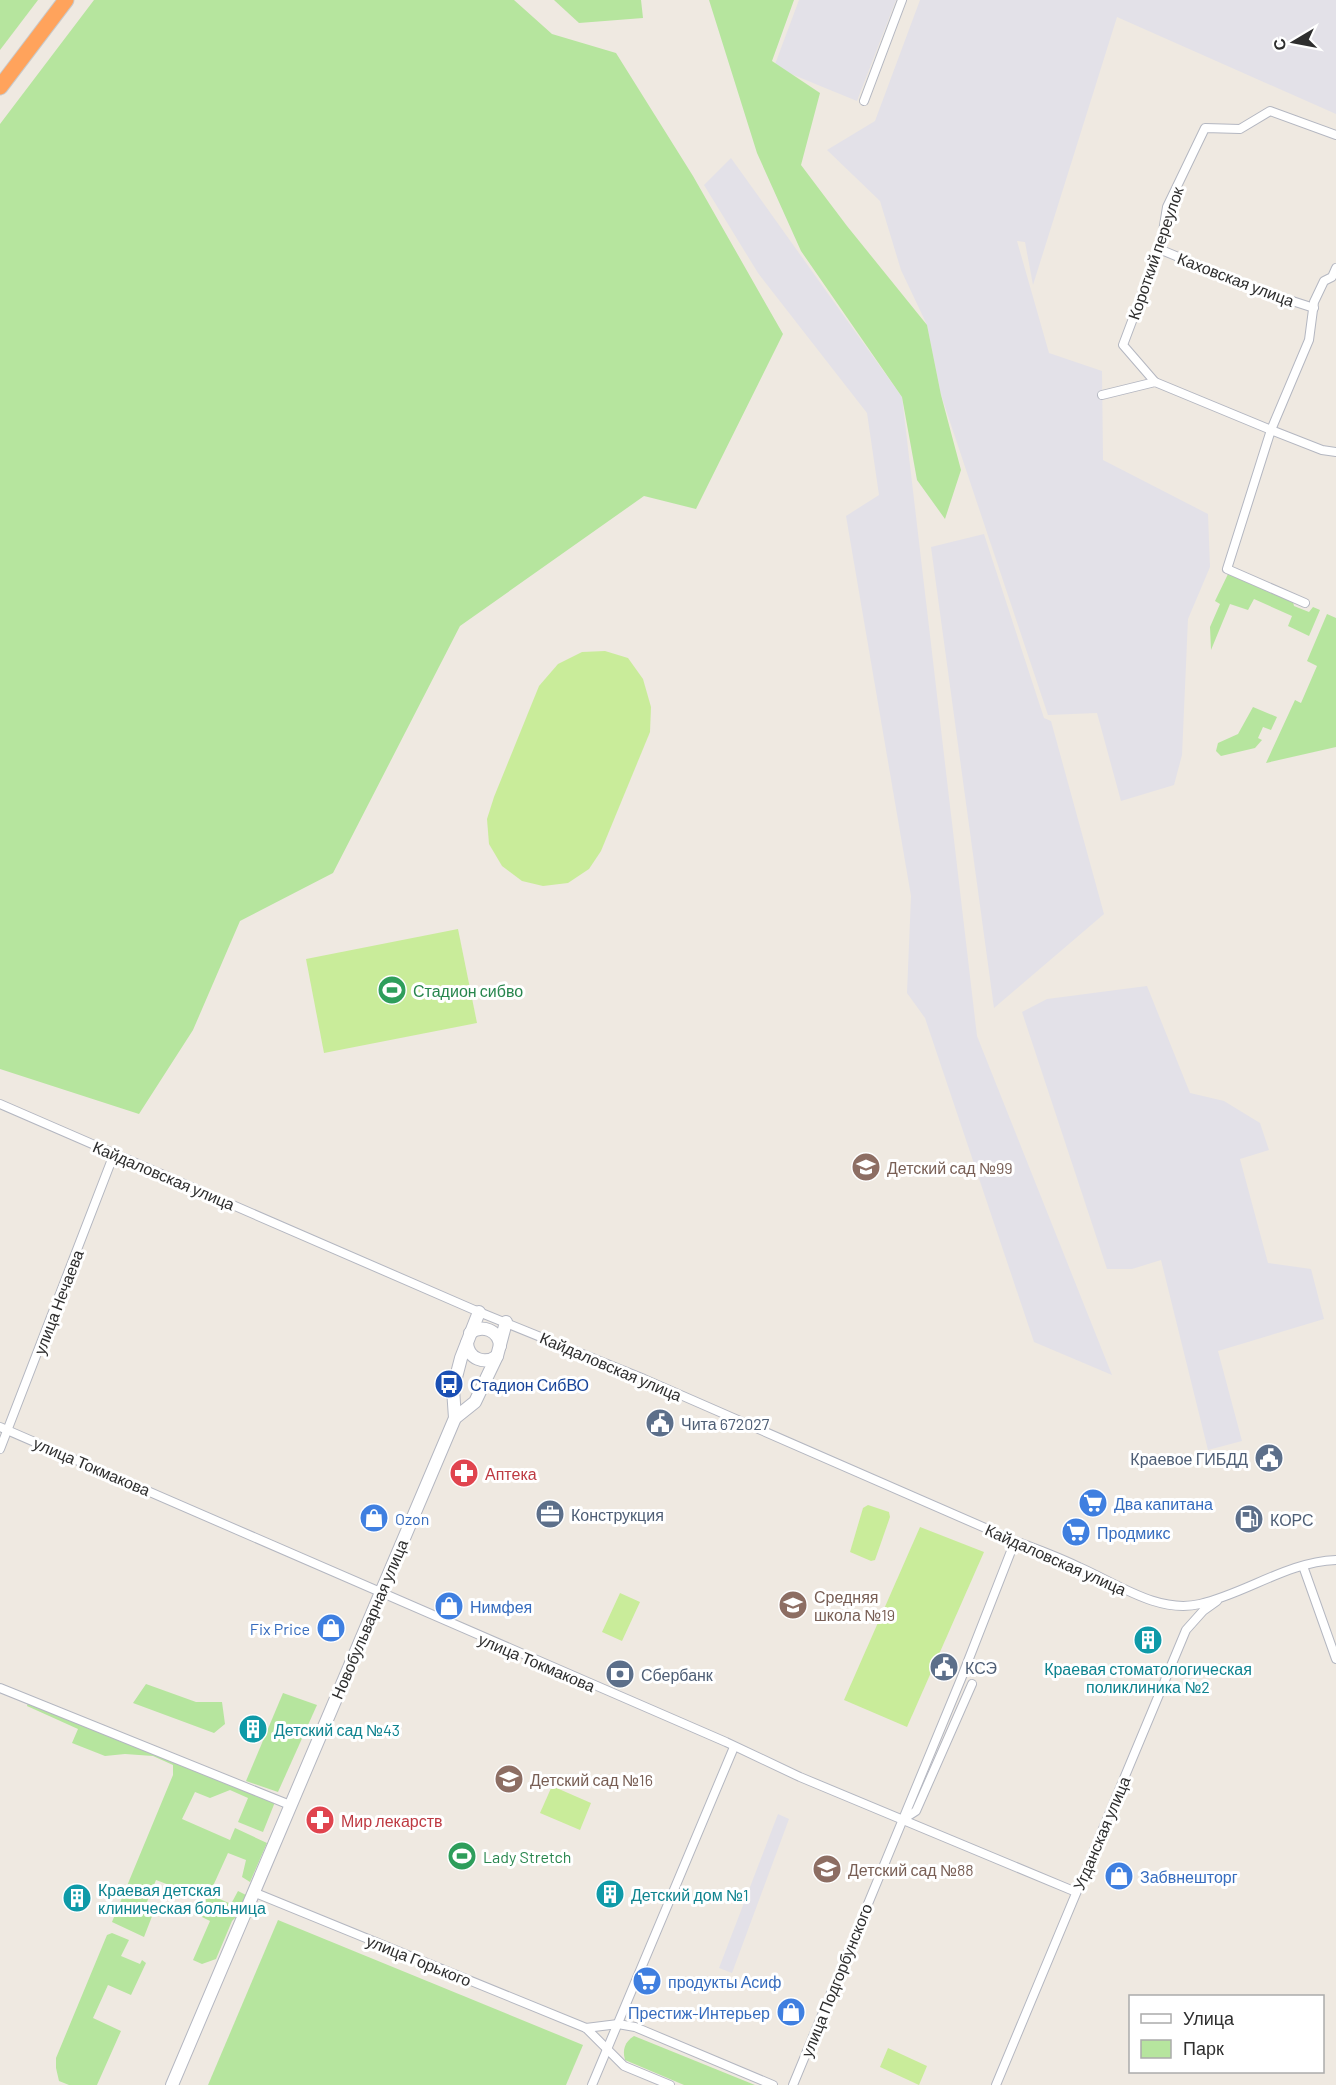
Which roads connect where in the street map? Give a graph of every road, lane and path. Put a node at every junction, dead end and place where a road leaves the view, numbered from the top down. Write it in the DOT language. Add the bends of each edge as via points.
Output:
graph roads {
  1 [pos="66,0"];
  2 [pos="902,0"];
  3 [pos="0,87"];
  4 [pos="864,101"];
  5 [pos="1336,135"];
  6 [pos="1159,249"];
  7 [pos="1336,268"];
  8 [pos="1314,308"];
  9 [pos="1155,382"];
  10 [pos="1102,395"];
  11 [pos="1271,430"];
  12 [pos="1336,452"];
  13 [pos="1305,603"];
  14 [pos="0,1104"];
  15 [pos="114,1154"];
  16 [pos="479,1312"];
  17 [pos="506,1322"];
  18 [pos="469,1338"];
  19 [pos="499,1351"];
  20 [pos="454,1418"];
  21 [pos="4,1428"];
  22 [pos="0,1449"];
  23 [pos="1015,1541"];
  24 [pos="1336,1560"];
  25 [pos="1303,1566"];
  26 [pos="380,1593"];
  27 [pos="1224,1596"];
  28 [pos="1336,1659"];
  29 [pos="972,1684"];
  30 [pos="0,1688"];
  31 [pos="734,1747"];
  32 [pos="290,1805"];
  33 [pos="902,1820"];
  34 [pos="253,1892"];
  35 [pos="1077,1892"];
  36 [pos="618,2024"];
  37 [pos="586,2028"];
  38 [pos="607,2049"];
  39 [pos="172,2085"];
  40 [pos="592,2085"];
  41 [pos="670,2085"];
  42 [pos="774,2085"];
  43 [pos="793,2085"];
  44 [pos="996,2085"];
  1 -- 3 [label="highway"];
  2 -- 4 [label="street"];
  5 -- 6 [label="street, Короткий переулок" via="1270,111 1240,129 1205,128 1167,207"];
  6 -- 8 [label="street, Каховская улица" via="1258,290"];
  6 -- 9 [label="street, Короткий переулок" via="1123,345"];
  7 -- 8 [label="street" via="1332,277 1324,281"];
  8 -- 11 [label="street" via="1308,340"];
  9 -- 10 [label="street"];
  9 -- 11 [label="street"];
  11 -- 12 [label="street"];
  11 -- 13 [label="street" via="1227,569"];
  14 -- 15 [label="street, Кайдаловская улица"];
  15 -- 16 [label="street, Кайдаловская улица"];
  15 -- 21 [label="street, улица Нечаева"];
  16 -- 17 [label="street, Кайдаловская улица"];
  16 -- 18 [label="street"];
  17 -- 19 [label="street"];
  17 -- 23 [label="street, Кайдаловская улица"];
  18 -- 19 [label="street" via="480,1328 487,1329 497,1335"];
  18 -- 19 [label="street" via="470,1354 481,1360 487,1361"];
  18 -- 20 [label="street" via="453,1389"];
  19 -- 20 [label="street" via="475,1402"];
  20 -- 26 [label="street, Новобульварная улица"];
  21 -- 22 [label="street, улица Нечаева"];
  21 -- 26 [label="street, улица Токмакова"];
  23 -- 27 [label="street, Кайдаловская улица" via="1141,1597 1184,1605"];
  23 -- 33 [label="street, улица Подгорбунского"];
  24 -- 25 [label="street"];
  25 -- 27 [label="street"];
  25 -- 28 [label="street"];
  26 -- 31 [label="street, улица Токмакова"];
  26 -- 32 [label="street, Новобульварная улица"];
  27 -- 35 [label="street, Угданская улица" via="1186,1630"];
  29 -- 33 [label="street" via="916,1811"];
  30 -- 32 [label="street"];
  31 -- 33 [label="street, улица Токмакова"];
  31 -- 36 [label="street"];
  32 -- 34 [label="street, Новобульварная улица"];
  33 -- 35 [label="street, улица Токмакова"];
  33 -- 43 [label="street, улица Подгорбунского"];
  34 -- 37 [label="street, улица Горького"];
  34 -- 39 [label="street, Новобульварная улица"];
  35 -- 44 [label="street, Угданская улица"];
  36 -- 37 [label="street, улица Горького"];
  36 -- 38 [label="street"];
  36 -- 42 [label="street, улица Горького" via="635,2027"];
  37 -- 38 [label="street, улица Горького"];
  38 -- 40 [label="street"];
  38 -- 41 [label="street, улица Горького" via="624,2066"];
}
